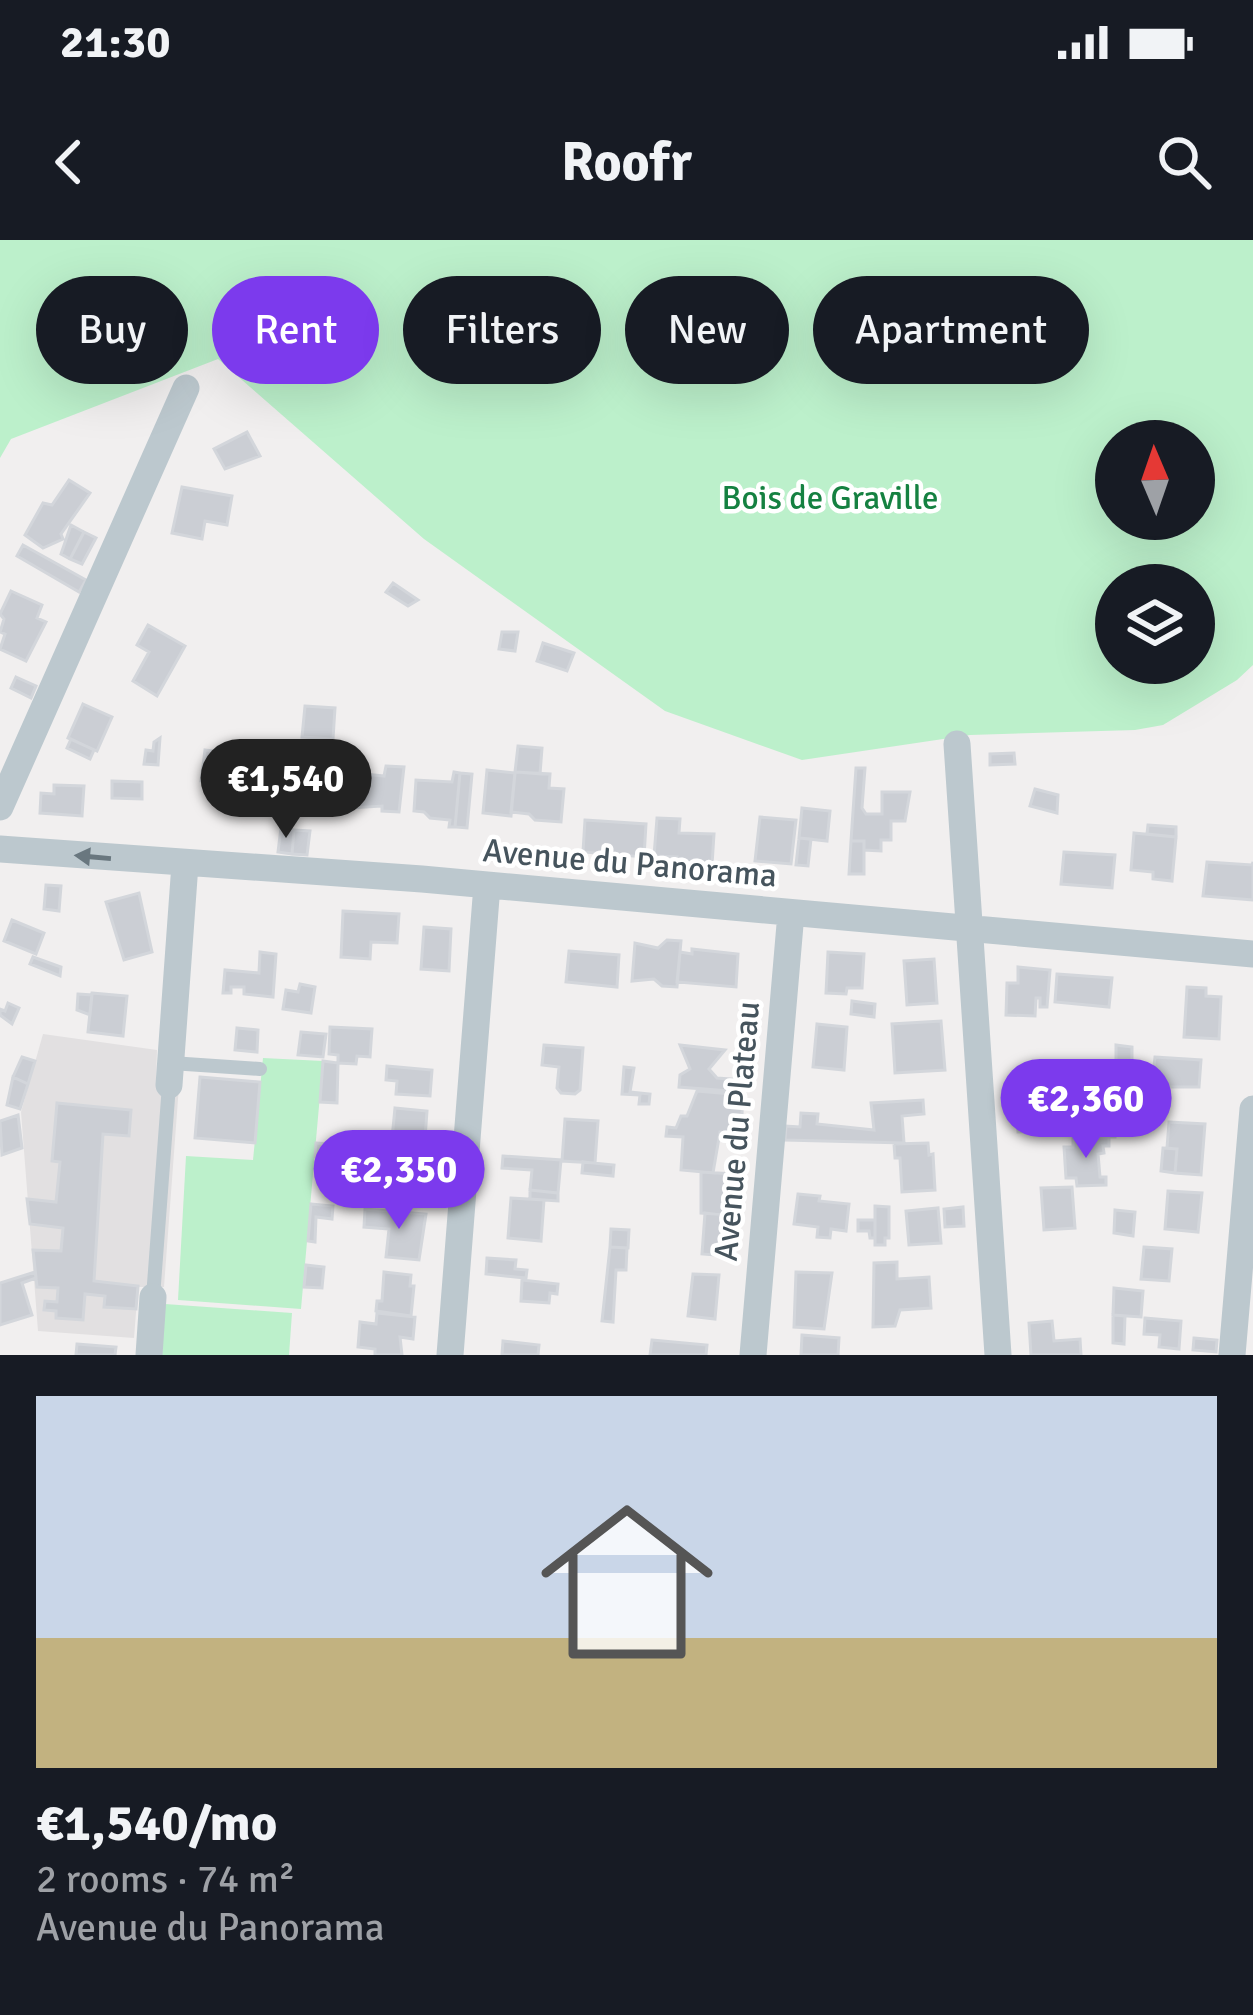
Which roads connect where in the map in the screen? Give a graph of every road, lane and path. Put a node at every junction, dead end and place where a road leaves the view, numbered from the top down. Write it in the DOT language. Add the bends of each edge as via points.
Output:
graph roads {
  1 [pos="186,388"];
  2 [pos="957,744"];
  3 [pos="0,807"];
  4 [pos="0,849"];
  5 [pos="185,864"];
  6 [pos="487,885"];
  7 [pos="791,913"];
  8 [pos="968,930"];
  9 [pos="1253,954"];
  10 [pos="260,1069"];
  11 [pos="170,1074"];
  12 [pos="1253,1109"];
  13 [pos="153,1297"];
  14 [pos="148,1355"];
  15 [pos="450,1355"];
  16 [pos="753,1355"];
  17 [pos="998,1355"];
  18 [pos="1232,1355"];
  1 -- 3 [label="street"];
  2 -- 8 [label="street"];
  5 -- 4 [label="street, Avenue du Panorama, one-way"];
  5 -- 6 [label="street, Avenue du Panorama"];
  5 -- 11 [label="street"];
  6 -- 7 [label="street, Avenue du Panorama"];
  6 -- 15 [label="street"];
  7 -- 8 [label="street, Avenue du Panorama"];
  7 -- 16 [label="street, Avenue du Plateau"];
  8 -- 9 [label="street, Avenue du Panorama"];
  8 -- 17 [label="street"];
  10 -- 11 [label="lane"];
  11 -- 13 [label="lane"];
  12 -- 18 [label="street"];
  13 -- 14 [label="street"];
}
